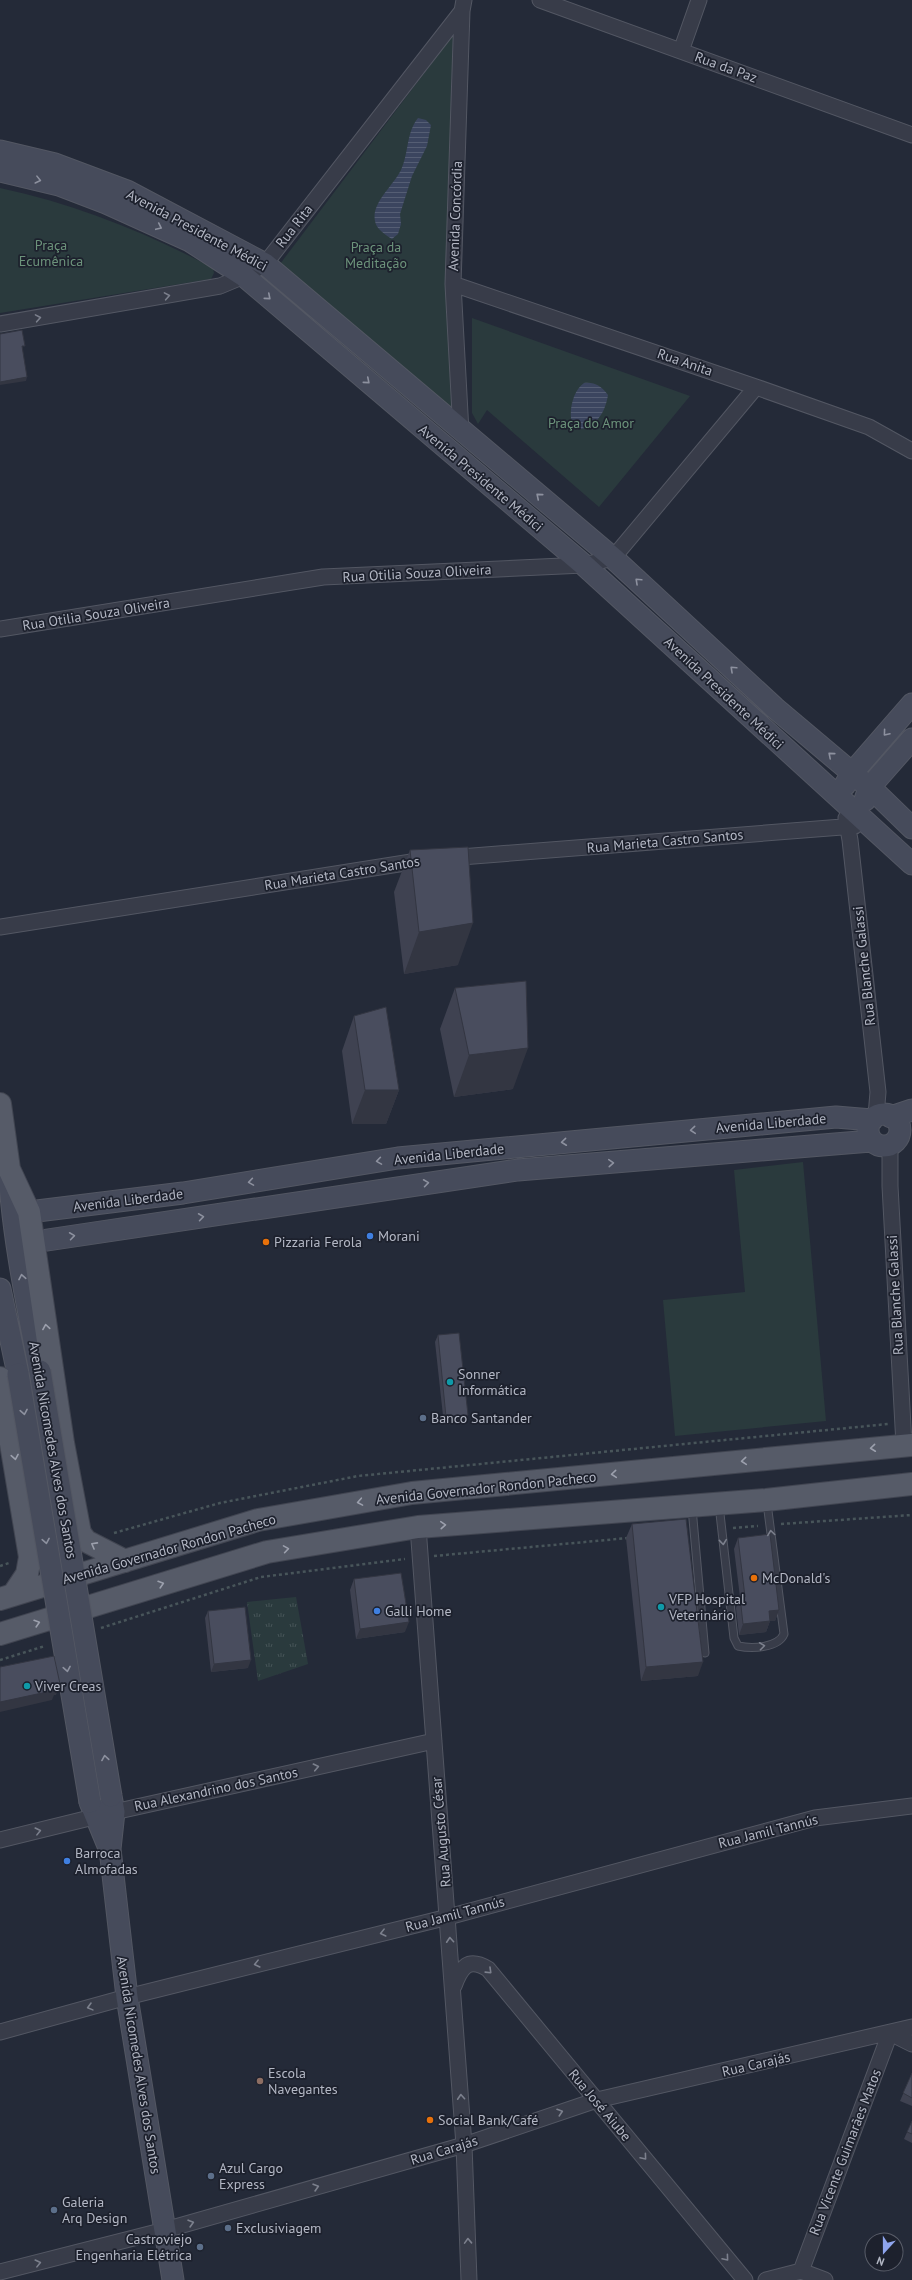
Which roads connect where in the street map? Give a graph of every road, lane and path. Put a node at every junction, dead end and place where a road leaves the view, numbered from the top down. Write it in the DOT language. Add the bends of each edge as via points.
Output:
graph roads {
  1 [pos="540,0"];
  2 [pos="699,0"];
  3 [pos="463,6"];
  4 [pos="681,51"];
  5 [pos="912,135"];
  6 [pos="0,151"];
  7 [pos="0,171"];
  8 [pos="264,264"];
  9 [pos="244,276"];
  10 [pos="453,284"];
  11 [pos="0,324"];
  12 [pos="756,387"];
  13 [pos="461,432"];
  14 [pos="912,451"];
  15 [pos="613,558"];
  16 [pos="584,565"];
  17 [pos="0,629"];
  18 [pos="912,704"];
  19 [pos="912,739"];
  20 [pos="852,773"];
  21 [pos="869,788"];
  22 [pos="851,822"];
  23 [pos="912,828"];
  24 [pos="912,864"];
  25 [pos="0,927"];
  26 [pos="0,1104"];
  27 [pos="912,1110"];
  28 [pos="881,1117"];
  29 [pos="890,1142"];
  30 [pos="340,1168"];
  31 [pos="8,1169"];
  32 [pos="344,1196"];
  33 [pos="29,1212"];
  34 [pos="34,1242"];
  35 [pos="0,1289"];
  36 [pos="5,1382"];
  37 [pos="908,1445"];
  38 [pos="70,1483"];
  39 [pos="912,1484"];
  40 [pos="19,1489"];
  41 [pos="766,1500"];
  42 [pos="719,1503"];
  43 [pos="692,1506"];
  44 [pos="912,1515"];
  45 [pos="769,1525"];
  46 [pos="418,1527"];
  47 [pos="722,1529"];
  48 [pos="634,1538"];
  49 [pos="420,1557"];
  50 [pos="124,1561"];
  51 [pos="6,1597"];
  52 [pos="96,1629"];
  53 [pos="0,1634"];
  54 [pos="51,1644"];
  55 [pos="705,1654"];
  56 [pos="0,1660"];
  57 [pos="434,1741"];
  58 [pos="912,1806"];
  59 [pos="102,1807"];
  60 [pos="0,1840"];
  61 [pos="448,1916"];
  62 [pos="453,1989"];
  63 [pos="127,1997"];
  64 [pos="912,2027"];
  65 [pos="0,2032"];
  66 [pos="890,2032"];
  67 [pos="912,2044"];
  68 [pos="597,2100"];
  69 [pos="464,2145"];
  70 [pos="165,2230"];
  71 [pos="801,2271"];
  72 [pos="0,2272"];
  73 [pos="173,2280"];
  74 [pos="469,2280"];
  75 [pos="745,2280"];
  76 [pos="766,2280"];
  77 [pos="825,2280"];
  1 -- 4 [label="street, Rua da Paz"];
  2 -- 4 [label="street"];
  3 -- 8 [label="street, Rua Rita"];
  3 -- 10 [label="street, Avenida Concórdia"];
  4 -- 5 [label="street, Rua da Paz"];
  6 -- 8 [label="main road, Avenida Presidente Médici" via="55,164 127,191"];
  7 -- 9 [label="main road, Avenida Presidente Médici, one-way" via="59,185 106,203 190,241"];
  8 -- 9 [label="street, Rua Rita"];
  8 -- 13 [label="main road, Avenida Presidente Médici"];
  11 -- 9 [label="street, Rua Rita, one-way" via="220,286"];
  9 -- 16 [label="main road, Avenida Presidente Médici, one-way"];
  10 -- 12 [label="street, Rua Anita"];
  10 -- 13 [label="street, Avenida Concórdia"];
  12 -- 14 [label="street, Rua Anita" via="869,427"];
  12 -- 15 [label="street"];
  15 -- 13 [label="main road, Avenida Presidente Médici, one-way"];
  15 -- 16 [label="street, Rua Otilia Souza Oliveira"];
  20 -- 15 [label="main road, Avenida Presidente Médici, one-way" via="776,708"];
  16 -- 17 [label="street, Rua Otilia Souza Oliveira" via="323,577"];
  16 -- 22 [label="main road, Avenida Presidente Médici"];
  18 -- 20 [label="main road, one-way"];
  19 -- 21 [label="main road"];
  20 -- 21 [label="main road, Avenida Presidente Médici"];
  20 -- 22 [label="main road" via="845,782"];
  21 -- 22 [label="main road"];
  21 -- 23 [label="main road, Avenida Presidente Médici"];
  22 -- 24 [label="main road, Avenida Presidente Médici"];
  22 -- 25 [label="street, Rua Marieta Castro Santos" via="424,860"];
  22 -- 28 [label="street, Rua Blanche Galassi"];
  26 -- 31 [label="main road, Avenida Nicomedes Alves dos Santos"];
  27 -- 28 [label="main road, Avenida Liberdade"];
  28 -- 29 [label="main road" via="898,1123"];
  28 -- 29 [label="main road" via="868,1129"];
  28 -- 30 [label="main road, Avenida Liberdade, one-way" via="821,1118 398,1158"];
  32 -- 29 [label="main road, Avenida Liberdade, one-way" via="518,1170"];
  29 -- 37 [label="street, Rua Blanche Galassi" via="890,1186"];
  30 -- 32 [label="main road"];
  30 -- 33 [label="main road, Avenida Liberdade, one-way" via="183,1194"];
  31 -- 33 [label="main road, Avenida Nicomedes Alves dos Santos"];
  59 -- 31 [label="main road, Avenida Nicomedes Alves dos Santos, one-way, bridge" via="40,1371 17,1248"];
  34 -- 32 [label="main road, Avenida Liberdade, one-way"];
  33 -- 34 [label="main road, Avenida Nicomedes Alves dos Santos"];
  38 -- 34 [label="main road, Avenida Nicomedes Alves dos Santos, one-way"];
  35 -- 36 [label="main road, Avenida Nicomedes Alves dos Santos"];
  36 -- 40 [label="main road, Avenida Nicomedes Alves dos Santos, one-way"];
  36 -- 59 [label="main road, Avenida Nicomedes Alves dos Santos, one-way, bridge"];
  37 -- 50 [label="main road, Avenida Governador Rondon Pacheco, one-way" via="412,1493 258,1520"];
  38 -- 40 [label="main road" via="58,1504 47,1510 34,1507 26,1501"];
  50 -- 38 [label="main road, Avenida Nicomedes Alves dos Santos, one-way" via="86,1540 80,1533"];
  39 -- 41 [label="main road"];
  40 -- 51 [label="main road, Avenida Nicomedes Alves dos Santos" via="30,1557 27,1574"];
  41 -- 42 [label="main road"];
  41 -- 45 [label="lane"];
  42 -- 43 [label="main road"];
  42 -- 47 [label="lane"];
  46 -- 43 [label="main road, one-way"];
  43 -- 55 [label="lane"];
  44 -- 45 [label="path"];
  45 -- 47 [label="path"];
  47 -- 45 [label="lane, one-way" via="734,1638 738,1646 745,1648 776,1644 781,1641 784,1634"];
  46 -- 49 [label="street, Rua Augusto César"];
  53 -- 46 [label="main road, one-way" via="267,1552"];
  48 -- 49 [label="path"];
  49 -- 52 [label="path" via="261,1577"];
  49 -- 57 [label="street, Rua Augusto César"];
  50 -- 51 [label="main road, Avenida Governador Rondon Pacheco"];
  54 -- 56 [label="path"];
  59 -- 57 [label="street, Rua Alexandrino dos Santos, one-way"];
  57 -- 61 [label="street, Rua Augusto César"];
  58 -- 61 [label="street, Rua Jamil Tannús" via="815,1818"];
  60 -- 59 [label="street, Rua Alexandrino dos Santos, one-way"];
  59 -- 63 [label="main road, Avenida Nicomedes Alves dos Santos" via="110,1849"];
  62 -- 61 [label="street, Rua Augusto César, one-way"];
  61 -- 63 [label="street, Rua Jamil Tannús, one-way"];
  62 -- 68 [label="street, Rua José Aiube, one-way" via="459,1972 465,1966 476,1964 488,1969"];
  69 -- 62 [label="street, Rua Augusto César, one-way"];
  63 -- 65 [label="street, Rua Jamil Tannús, one-way"];
  63 -- 70 [label="main road, Avenida Nicomedes Alves dos Santos"];
  64 -- 66 [label="street, Rua Carajás"];
  66 -- 67 [label="street"];
  66 -- 68 [label="street, Rua Carajás"];
  66 -- 71 [label="street, Rua Vicente Guimarães Matos"];
  69 -- 68 [label="street, Rua Carajás, one-way"];
  68 -- 75 [label="street, Rua José Aiube, one-way"];
  70 -- 69 [label="street, Rua Carajás, one-way"];
  74 -- 69 [label="street, Rua Augusto César, one-way"];
  72 -- 70 [label="street, Rua Carajás, one-way"];
  70 -- 73 [label="main road, Avenida Nicomedes Alves dos Santos"];
  71 -- 76 [label="street"];
  71 -- 77 [label="street"];
}
